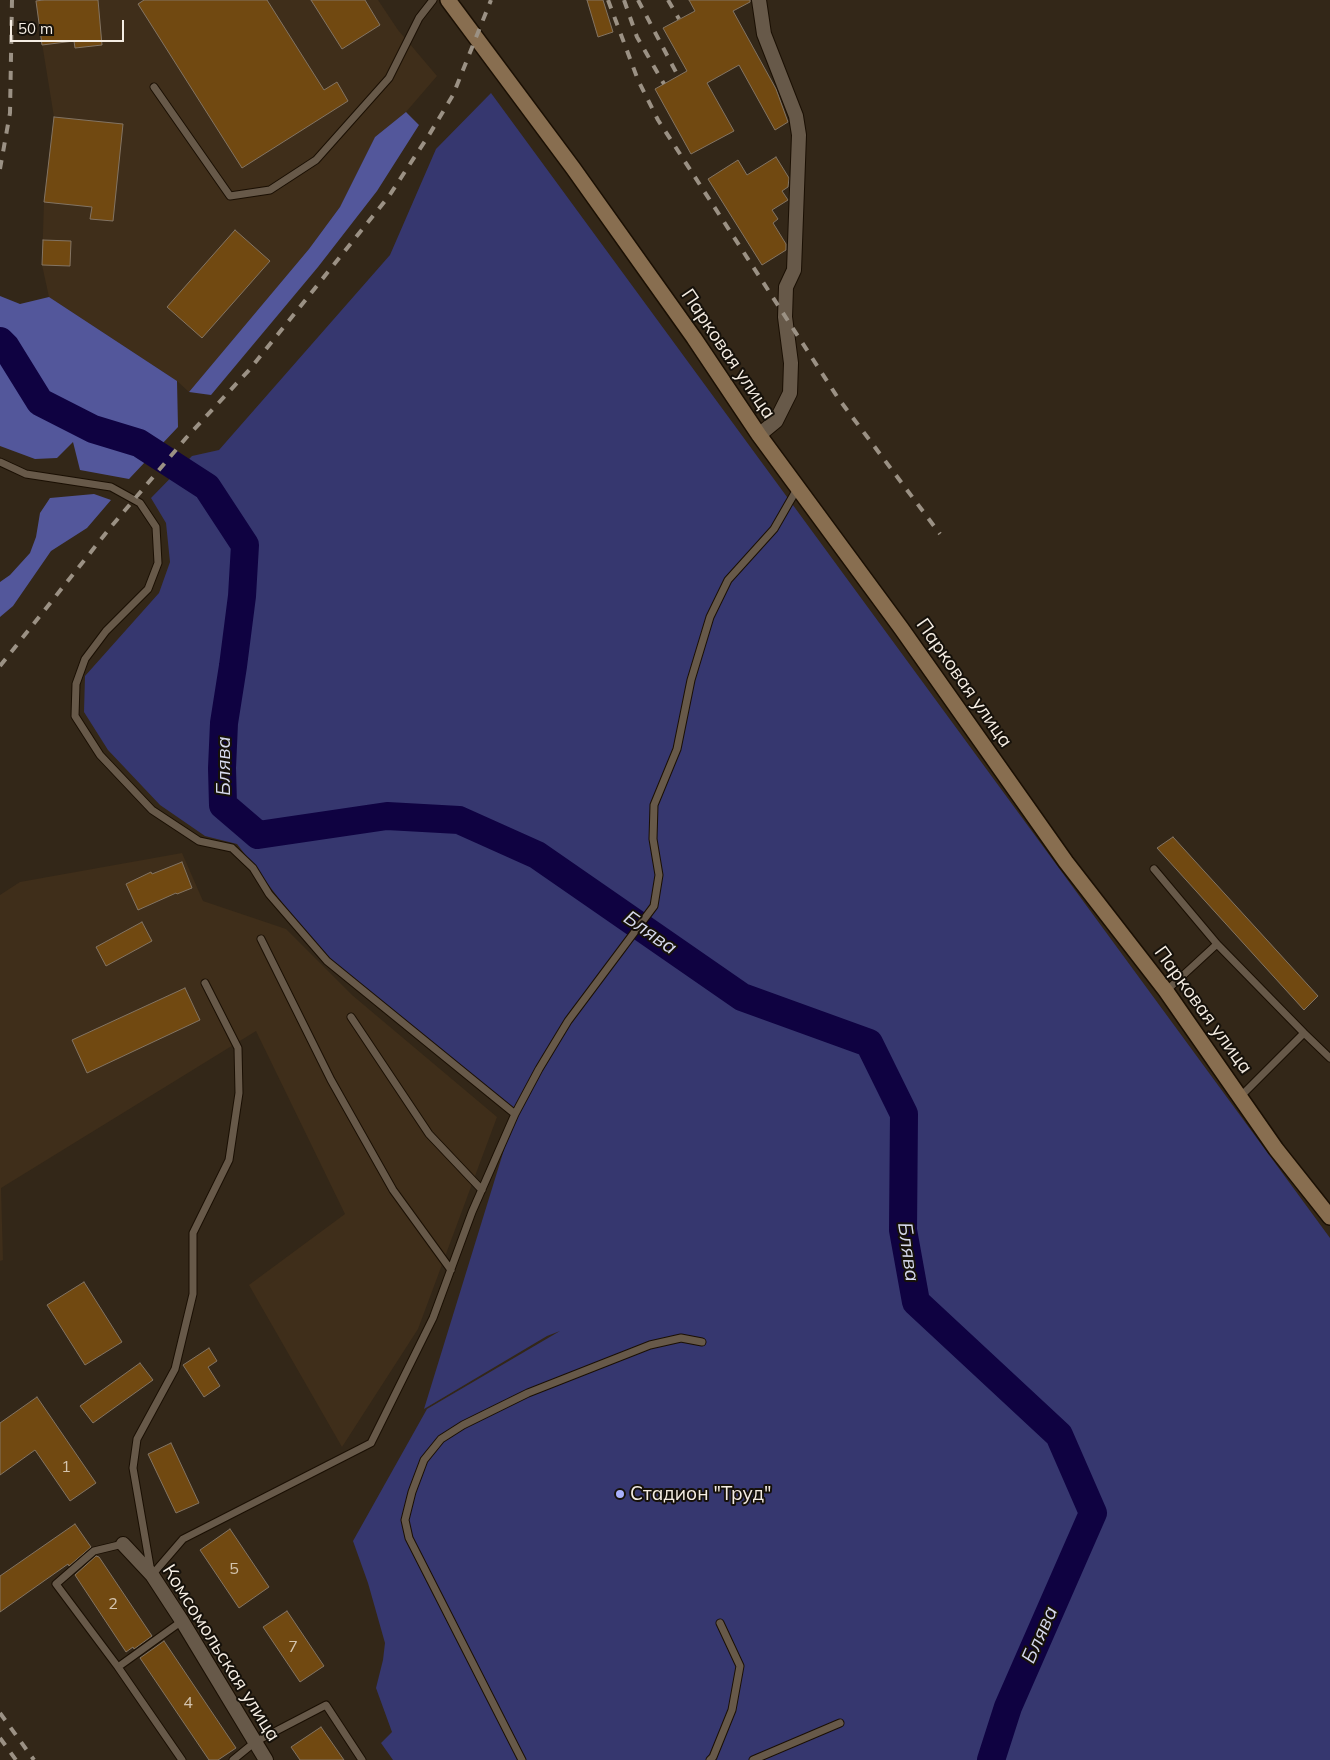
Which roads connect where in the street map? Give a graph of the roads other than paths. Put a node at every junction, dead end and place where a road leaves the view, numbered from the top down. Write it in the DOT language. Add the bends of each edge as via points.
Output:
graph roads {
  1 [pos="433,0"];
  2 [pos="448,0"];
  3 [pos="759,0"];
  4 [pos="154,87"];
  5 [pos="759,436"];
  6 [pos="0,462"];
  7 [pos="797,489"];
  8 [pos="1154,869"];
  9 [pos="262,939"];
  10 [pos="1217,944"];
  11 [pos="205,983"];
  12 [pos="1166,991"];
  13 [pos="351,1017"];
  14 [pos="1304,1033"];
  15 [pos="1330,1058"];
  16 [pos="1240,1097"];
  17 [pos="515,1114"];
  18 [pos="482,1190"];
  19 [pos="1330,1217"];
  20 [pos="451,1270"];
  21 [pos="702,1342"];
  22 [pos="123,1544"];
  23 [pos="152,1575"];
  24 [pos="182,1621"];
  25 [pos="720,1623"];
  26 [pos="118,1667"];
  27 [pos="840,1723"];
  28 [pos="255,1742"];
  29 [pos="182,1760"];
  30 [pos="233,1760"];
  31 [pos="266,1760"];
  32 [pos="362,1760"];
  33 [pos="522,1760"];
  34 [pos="710,1760"];
  35 [pos="753,1760"];
  1 -- 4 [label="lane" via="419,18 389,78 316,160 270,190 230,196"];
  2 -- 5 [label="street, Парковая улица" via="573,168"];
  3 -- 5 [label="street" via="764,34 796,116 799,135 794,270 786,288 790,393 776,420"];
  5 -- 7 [label="street, Парковая улица"];
  6 -- 17 [label="lane" via="26,474 111,487 140,503 156,527 158,563 148,589 106,631 85,659 76,684 75,716 100,755 152,810 199,840 232,848 253,868 269,894 327,961"];
  7 -- 12 [label="street, Парковая улица" via="901,628 1061,854"];
  7 -- 17 [label="lane" via="774,529 728,580 710,617 691,680 677,749 654,805 653,839 659,875 654,906 568,1021"];
  8 -- 10 [label="lane"];
  9 -- 20 [label="lane" via="331,1080 392,1190"];
  10 -- 12 [label="lane"];
  10 -- 14 [label="lane"];
  11 -- 23 [label="lane" via="238,1048 239,1093 229,1160 193,1233 193,1294 175,1370 137,1439 133,1468"];
  12 -- 16 [label="street, Парковая улица"];
  13 -- 18 [label="lane" via="429,1134"];
  14 -- 15 [label="lane"];
  14 -- 16 [label="lane"];
  16 -- 19 [label="street, Парковая улица"];
  17 -- 18 [label="lane"];
  18 -- 20 [label="lane"];
  20 -- 23 [label="lane" via="434,1318 370,1443 183,1538"];
  21 -- 33 [label="lane" via="681,1338 650,1345 528,1393 441,1439 424,1460 405,1520 409,1538"];
  22 -- 23 [label="street, Комсомольская улица"];
  22 -- 26 [label="lane" via="94,1551 56,1584"];
  23 -- 24 [label="street, Комсомольская улица"];
  24 -- 26 [label="lane"];
  24 -- 28 [label="street, Комсомольская улица"];
  25 -- 34 [label="lane" via="740,1666 732,1710"];
  26 -- 29 [label="lane"];
  27 -- 35 [label="lane"];
  28 -- 30 [label="lane"];
  28 -- 31 [label="street, Комсомольская улица"];
  28 -- 32 [label="lane" via="326,1705"];
}
